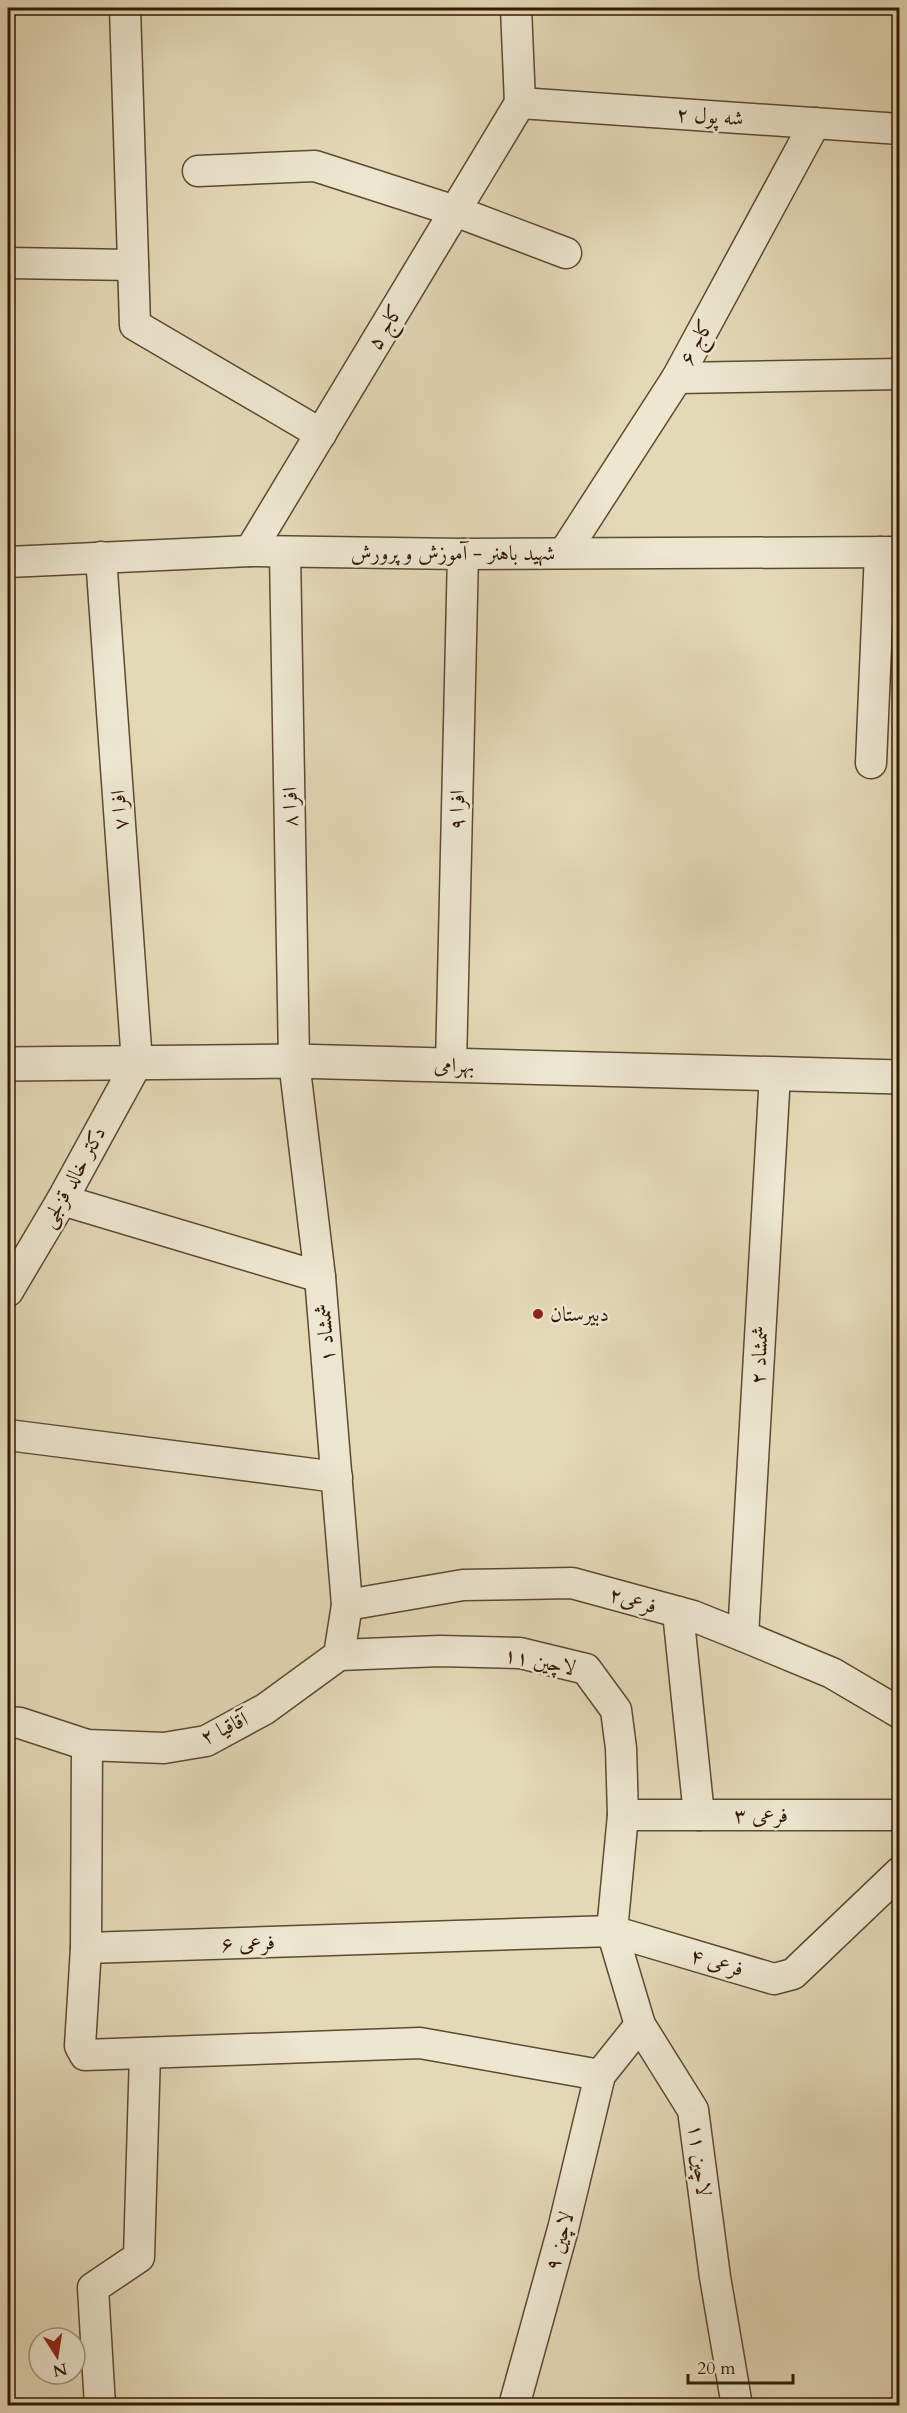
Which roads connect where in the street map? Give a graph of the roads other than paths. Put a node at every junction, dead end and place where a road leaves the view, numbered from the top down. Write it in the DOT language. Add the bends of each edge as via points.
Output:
graph roads {
  1 [pos="124,8"];
  2 [pos="516,8"];
  3 [pos="520,103"];
  4 [pos="815,123"];
  5 [pos="900,129"];
  6 [pos="198,171"];
  7 [pos="455,211"];
  8 [pos="566,253"];
  9 [pos="8,263"];
  10 [pos="133,265"];
  11 [pos="900,374"];
  12 [pos="677,378"];
  13 [pos="321,434"];
  14 [pos="250,551"];
  15 [pos="890,552"];
  16 [pos="564,553"];
  17 [pos="285,554"];
  18 [pos="463,554"];
  19 [pos="101,557"];
  20 [pos="8,562"];
  21 [pos="871,763"];
  22 [pos="294,1061"];
  23 [pos="137,1063"];
  24 [pos="8,1064"];
  25 [pos="452,1065"];
  26 [pos="776,1074"];
  27 [pos="900,1077"];
  28 [pos="62,1200"];
  29 [pos="320,1276"];
  30 [pos="8,1291"];
  31 [pos="8,1435"];
  32 [pos="337,1477"];
  33 [pos="347,1605"];
  34 [pos="678,1612"];
  35 [pos="743,1635"];
  36 [pos="339,1655"];
  37 [pos="900,1713"];
  38 [pos="8,1722"];
  39 [pos="87,1744"];
  40 [pos="623,1815"];
  41 [pos="699,1815"];
  42 [pos="900,1815"];
  43 [pos="900,1872"];
  44 [pos="612,1931"];
  45 [pos="87,1948"];
  46 [pos="640,2025"];
  47 [pos="146,2053"];
  48 [pos="600,2075"];
  49 [pos="100,2406"];
  50 [pos="514,2406"];
  51 [pos="737,2406"];
  1 -- 10 [label="street"];
  2 -- 3 [label="street"];
  3 -- 4 [label="street, شه پول ۲"];
  3 -- 7 [label="street, کاج ۵"];
  4 -- 5 [label="street, شه پول ۲"];
  4 -- 12 [label="street, کاج ۶"];
  6 -- 7 [label="street" via="315,166"];
  7 -- 8 [label="street"];
  7 -- 13 [label="street, کاج ۵"];
  9 -- 10 [label="street"];
  10 -- 13 [label="street" via="135,325"];
  11 -- 12 [label="street"];
  12 -- 16 [label="street, کاج ۶"];
  13 -- 14 [label="street, کاج ۵"];
  14 -- 17 [label="street, شهید باهنر - آموزش و پرورش"];
  14 -- 19 [label="street, شهید باهنر - آموزش و پرورش"];
  15 -- 16 [label="street, شهید باهنر - آموزش و پرورش"];
  15 -- 21 [label="street"];
  16 -- 18 [label="street, شهید باهنر - آموزش و پرورش"];
  17 -- 18 [label="street, شهید باهنر - آموزش و پرورش"];
  17 -- 22 [label="street, افرا ۸"];
  18 -- 25 [label="street, افرا ۹"];
  19 -- 20 [label="street, شهید باهنر - آموزش و پرورش"];
  19 -- 23 [label="street, افرا ۷"];
  22 -- 23 [label="street, بهرامی"];
  22 -- 25 [label="street, بهرامی"];
  22 -- 29 [label="street, شمشاد ۱"];
  23 -- 24 [label="street, بهرامی"];
  23 -- 28 [label="street, دکتر خالد قزلجی"];
  25 -- 26 [label="street, بهرامی"];
  26 -- 27 [label="street, بهرامی"];
  26 -- 35 [label="street, شمشاد ۲"];
  28 -- 29 [label="street"];
  28 -- 30 [label="street, دکتر خالد قزلجی"];
  29 -- 32 [label="street, شمشاد ۱"];
  31 -- 32 [label="street"];
  32 -- 33 [label="street, شمشاد ۱"];
  33 -- 34 [label="street, فرعی۲" via="463,1585 573,1583"];
  33 -- 36 [label="street"];
  34 -- 35 [label="street, فرعی۲"];
  34 -- 41 [label="street"];
  35 -- 37 [label="street, فرعی۲" via="832,1673"];
  36 -- 39 [label="street, آقاقیا ۲" via="265,1708 206,1741 164,1748"];
  36 -- 40 [label="street, لاچین ۱۱" via="520,1653 586,1670 616,1710"];
  38 -- 39 [label="street, آقاقیا ۲"];
  39 -- 45 [label="street"];
  40 -- 41 [label="street, فرعی ۳"];
  40 -- 44 [label="street"];
  41 -- 42 [label="street, فرعی ۳"];
  43 -- 44 [label="street, فرعی ۴" via="793,1974 774,1979"];
  44 -- 45 [label="street, فرعی ۶"];
  44 -- 46 [label="street, لاچین ۱۱"];
  45 -- 47 [label="street" via="80,2046 85,2055"];
  46 -- 48 [label="street"];
  46 -- 51 [label="street, لاچین ۱۱" via="693,2110"];
  47 -- 48 [label="street" via="420,2043"];
  47 -- 49 [label="street" via="139,2257 93,2288"];
  48 -- 50 [label="street, لاچین ۹"];
}
